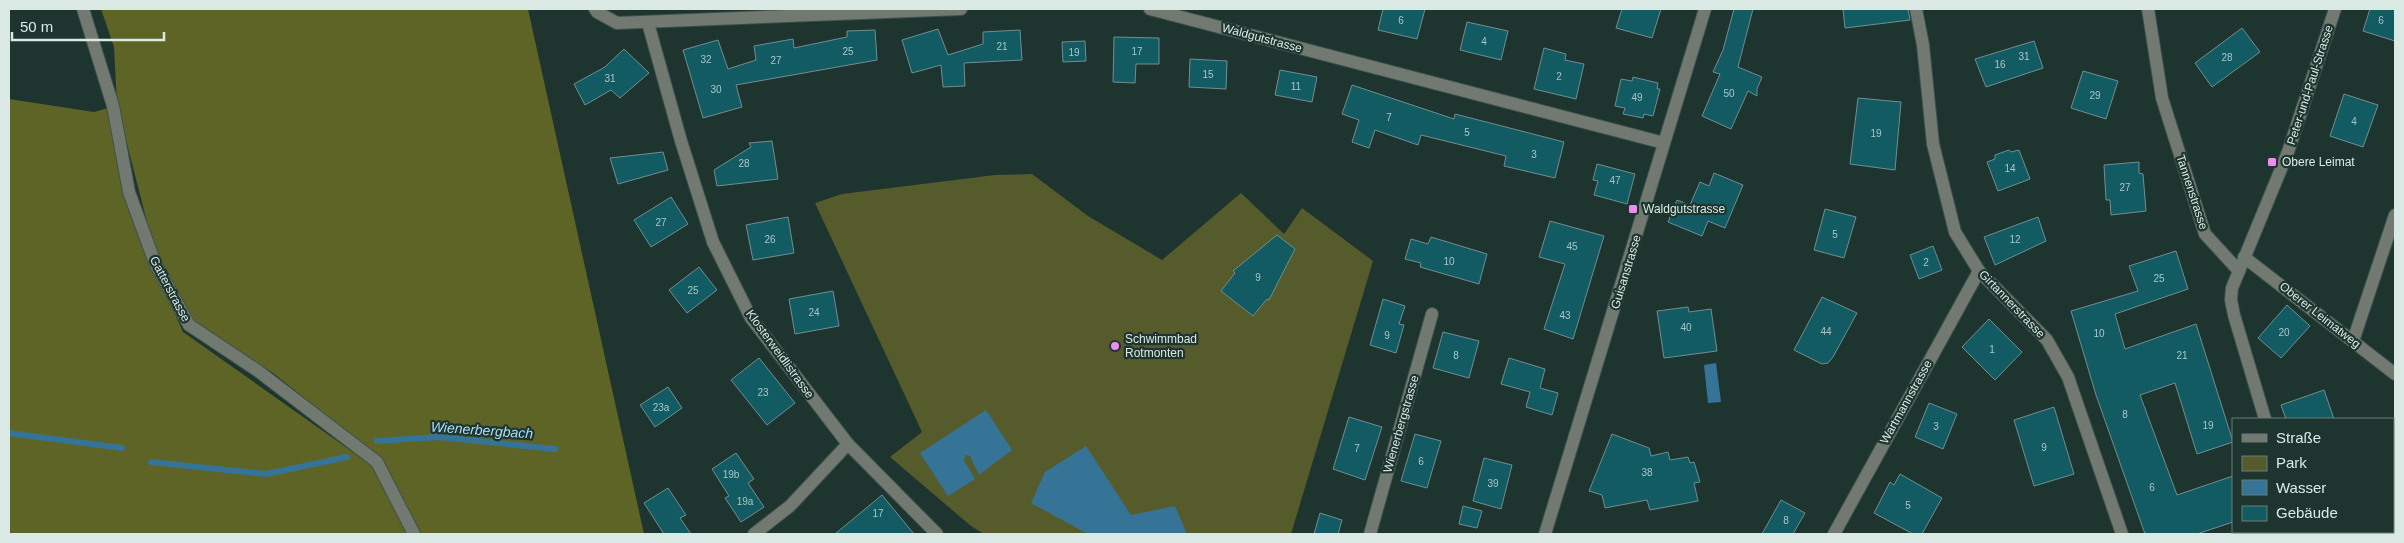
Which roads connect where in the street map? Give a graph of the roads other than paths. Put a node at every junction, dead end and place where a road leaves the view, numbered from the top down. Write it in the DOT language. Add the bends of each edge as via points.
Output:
graph roads {
  1 [pos="83,9"];
  2 [pos="595,9"];
  3 [pos="961,9"];
  4 [pos="1150,9"];
  5 [pos="1706,9"];
  6 [pos="1916,9"];
  7 [pos="2148,9"];
  8 [pos="2335,9"];
  9 [pos="880,11"];
  10 [pos="726,13"];
  11 [pos="648,23"];
  12 [pos="1664,143"];
  13 [pos="2395,215"];
  14 [pos="2244,257"];
  15 [pos="1979,271"];
  16 [pos="2239,271"];
  17 [pos="1432,314"];
  18 [pos="2353,341"];
  19 [pos="2395,374"];
  20 [pos="2265,418"];
  21 [pos="848,444"];
  22 [pos="414,534"];
  23 [pos="754,534"];
  24 [pos="937,534"];
  25 [pos="1370,534"];
  26 [pos="1545,534"];
  27 [pos="1834,534"];
  28 [pos="2122,534"];
  1 -- 22 [label="street, Gatterstrasse" via="114,106 129,192 154,263 189,325 258,371 377,462"];
  2 -- 11 [label="street" via="617,23"];
  3 -- 9 [label="street"];
  4 -- 12 [label="street, Waldgutstrasse"];
  5 -- 12 [label="street, Guisanstrasse"];
  6 -- 15 [label="street, Girtannerstrasse" via="1933,144 1955,232"];
  7 -- 16 [label="street, Tannenstrasse" via="2162,98 2206,234"];
  8 -- 14 [label="street, Peter-und-Paul-Strasse" via="2285,161"];
  9 -- 10 [label="street"];
  10 -- 11 [label="street"];
  11 -- 21 [label="street, Klosterweidlistrasse" via="713,242 751,318"];
  12 -- 26 [label="street, Guisanstrasse"];
  13 -- 18 [label="street"];
  14 -- 16 [label="street, Peter-und-Paul-Strasse"];
  14 -- 18 [label="street, Oberer Leimatweg"];
  15 -- 27 [label="street, Wartmannstrasse"];
  15 -- 28 [label="street, Girtannerstrasse" via="2032,323 2059,358"];
  16 -- 20 [label="street" via="2231,300"];
  17 -- 25 [label="street, Wienerbergstrasse"];
  18 -- 19 [label="street, Oberer Leimatweg"];
  21 -- 23 [label="street" via="790,506"];
  21 -- 24 [label="street, Klosterweidlistrasse"];
}
